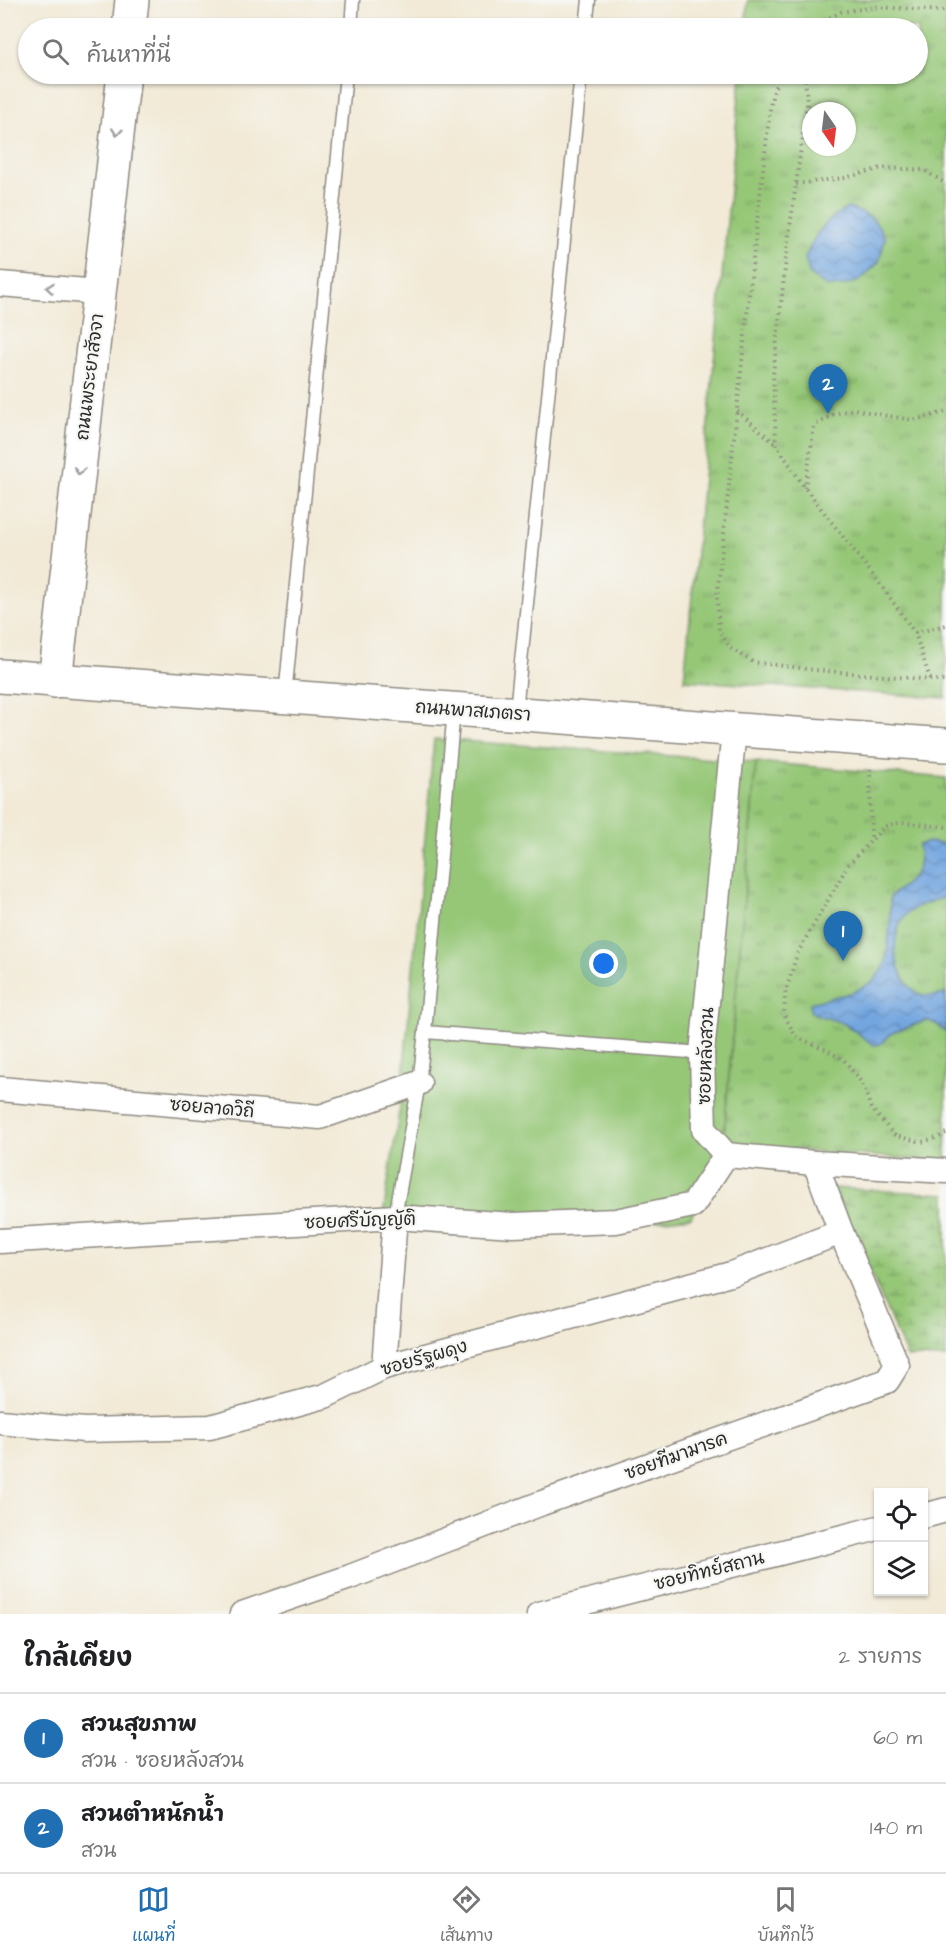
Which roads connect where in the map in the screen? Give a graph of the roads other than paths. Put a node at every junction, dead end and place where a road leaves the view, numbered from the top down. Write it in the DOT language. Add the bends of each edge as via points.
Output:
graph roads {
  1 [pos="132,0"];
  2 [pos="353,0"];
  3 [pos="589,0"];
  4 [pos="130,18"];
  5 [pos="352,18"];
  6 [pos="587,18"];
  7 [pos="123,84"];
  8 [pos="345,84"];
  9 [pos="580,84"];
  10 [pos="0,284"];
  11 [pos="99,292"];
  12 [pos="0,676"];
  13 [pos="55,681"];
  14 [pos="285,697"];
  15 [pos="454,709"];
  16 [pos="515,714"];
  17 [pos="734,730"];
  18 [pos="946,745"];
  19 [pos="425,1032"];
  20 [pos="702,1053"];
  21 [pos="418,1083"];
  22 [pos="0,1089"];
  23 [pos="726,1155"];
  24 [pos="814,1163"];
  25 [pos="946,1171"];
  26 [pos="395,1217"];
  27 [pos="841,1232"];
  28 [pos="0,1241"];
  29 [pos="384,1367"];
  30 [pos="0,1422"];
  31 [pos="946,1510"];
  32 [pos="928,1515"];
  33 [pos="874,1528"];
  34 [pos="242,1614"];
  35 [pos="539,1614"];
  1 -- 4 [label="street"];
  2 -- 5 [label="lane"];
  3 -- 6 [label="lane"];
  7 -- 11 [label="street, ถนนพระยาสัจจา, one-way"];
  8 -- 14 [label="lane"];
  9 -- 16 [label="lane"];
  11 -- 10 [label="street, one-way"];
  11 -- 13 [label="street, ถนนพระยาสัจจา, one-way"];
  12 -- 13 [label="street, ถนนพาสเภตรา"];
  13 -- 14 [label="street, ถนนพาสเภตรา"];
  14 -- 15 [label="street, ถนนพาสเภตรา"];
  15 -- 16 [label="street, ถนนพาสเภตรา"];
  15 -- 19 [label="lane"];
  16 -- 17 [label="street, ถนนพาสเภตรา"];
  17 -- 18 [label="street, ถนนพาสเภตรา"];
  17 -- 20 [label="street, ซอยหลังสวน"];
  19 -- 20 [label="lane"];
  19 -- 21 [label="lane"];
  20 -- 23 [label="street, ซอยหลังสวน" via="704,1130"];
  21 -- 22 [label="street, ซอยลาดวิถี" via="320,1117"];
  21 -- 26 [label="lane"];
  23 -- 24 [label="street"];
  23 -- 26 [label="street, ซอยศรีบัญญัติ" via="693,1205 616,1221 513,1225"];
  24 -- 25 [label="street"];
  24 -- 27 [label="street, ซอยฑีฆามารค"];
  26 -- 28 [label="street, ซอยศรีบัญญัติ"];
  26 -- 29 [label="street"];
  27 -- 29 [label="street, ซอยรัฐผดุง" via="731,1274"];
  27 -- 34 [label="street, ซอยฑีฆามารค" via="897,1365 887,1381"];
  29 -- 30 [label="street, ซอยรัฐผดุง" via="325,1396 210,1427 84,1430"];
  31 -- 32 [label="street"];
  33 -- 35 [label="street, ซอยทิทย์สถาน"];
}
